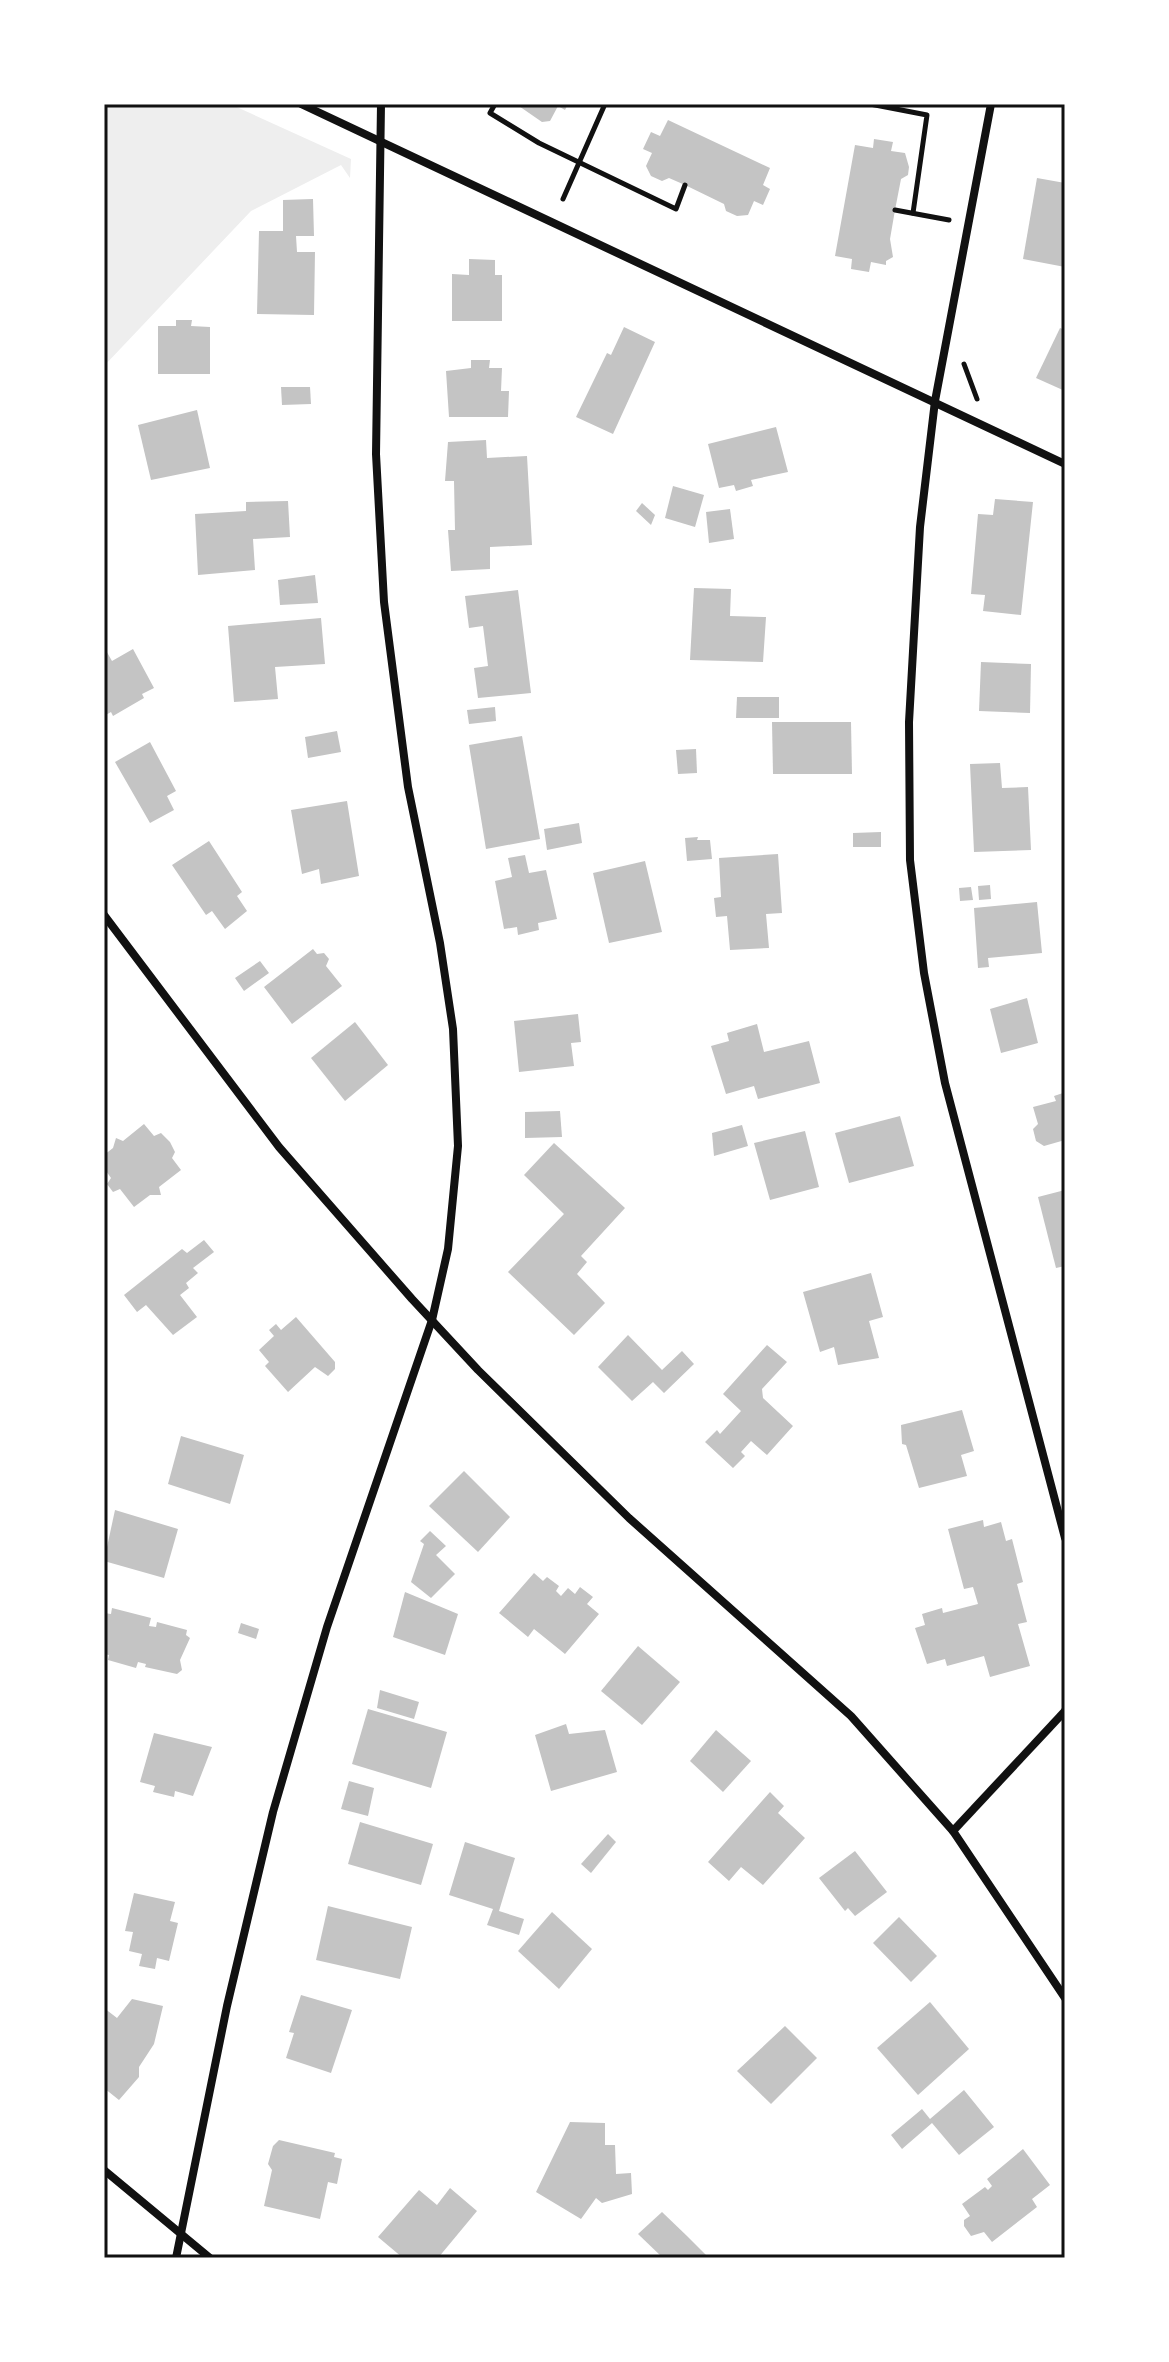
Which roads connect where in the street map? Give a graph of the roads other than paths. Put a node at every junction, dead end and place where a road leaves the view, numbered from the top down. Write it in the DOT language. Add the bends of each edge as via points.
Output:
graph roads {
  1 [pos="301,104"];
  2 [pos="381,104"];
  3 [pos="991,104"];
  4 [pos="381,141"];
  5 [pos="935,401"];
  6 [pos="1065,464"];
  7 [pos="105,919"];
  8 [pos="432,1320"];
  9 [pos="1065,1538"];
  10 [pos="1065,1711"];
  11 [pos="953,1831"];
  12 [pos="1065,1998"];
  13 [pos="104,2170"];
  14 [pos="182,2236"];
  15 [pos="176,2258"];
  16 [pos="210,2258"];
  1 -- 4 [label="street"];
  2 -- 4 [label="street"];
  3 -- 5 [label="street"];
  4 -- 5 [label="street"];
  4 -- 8 [label="street" via="375,310 384,602 408,787 453,1029 455,1073 458,1146 448,1249"];
  5 -- 6 [label="street"];
  5 -- 9 [label="street" via="920,527 909,722 910,860 945,1083"];
  7 -- 8 [label="street" via="279,1147"];
  8 -- 11 [label="street" via="629,1518 851,1716"];
  8 -- 14 [label="street" via="327,1627 273,1812 227,2006"];
  10 -- 11 [label="street"];
  11 -- 12 [label="street"];
  13 -- 14 [label="street"];
  14 -- 15 [label="street"];
  14 -- 16 [label="street"];
}
